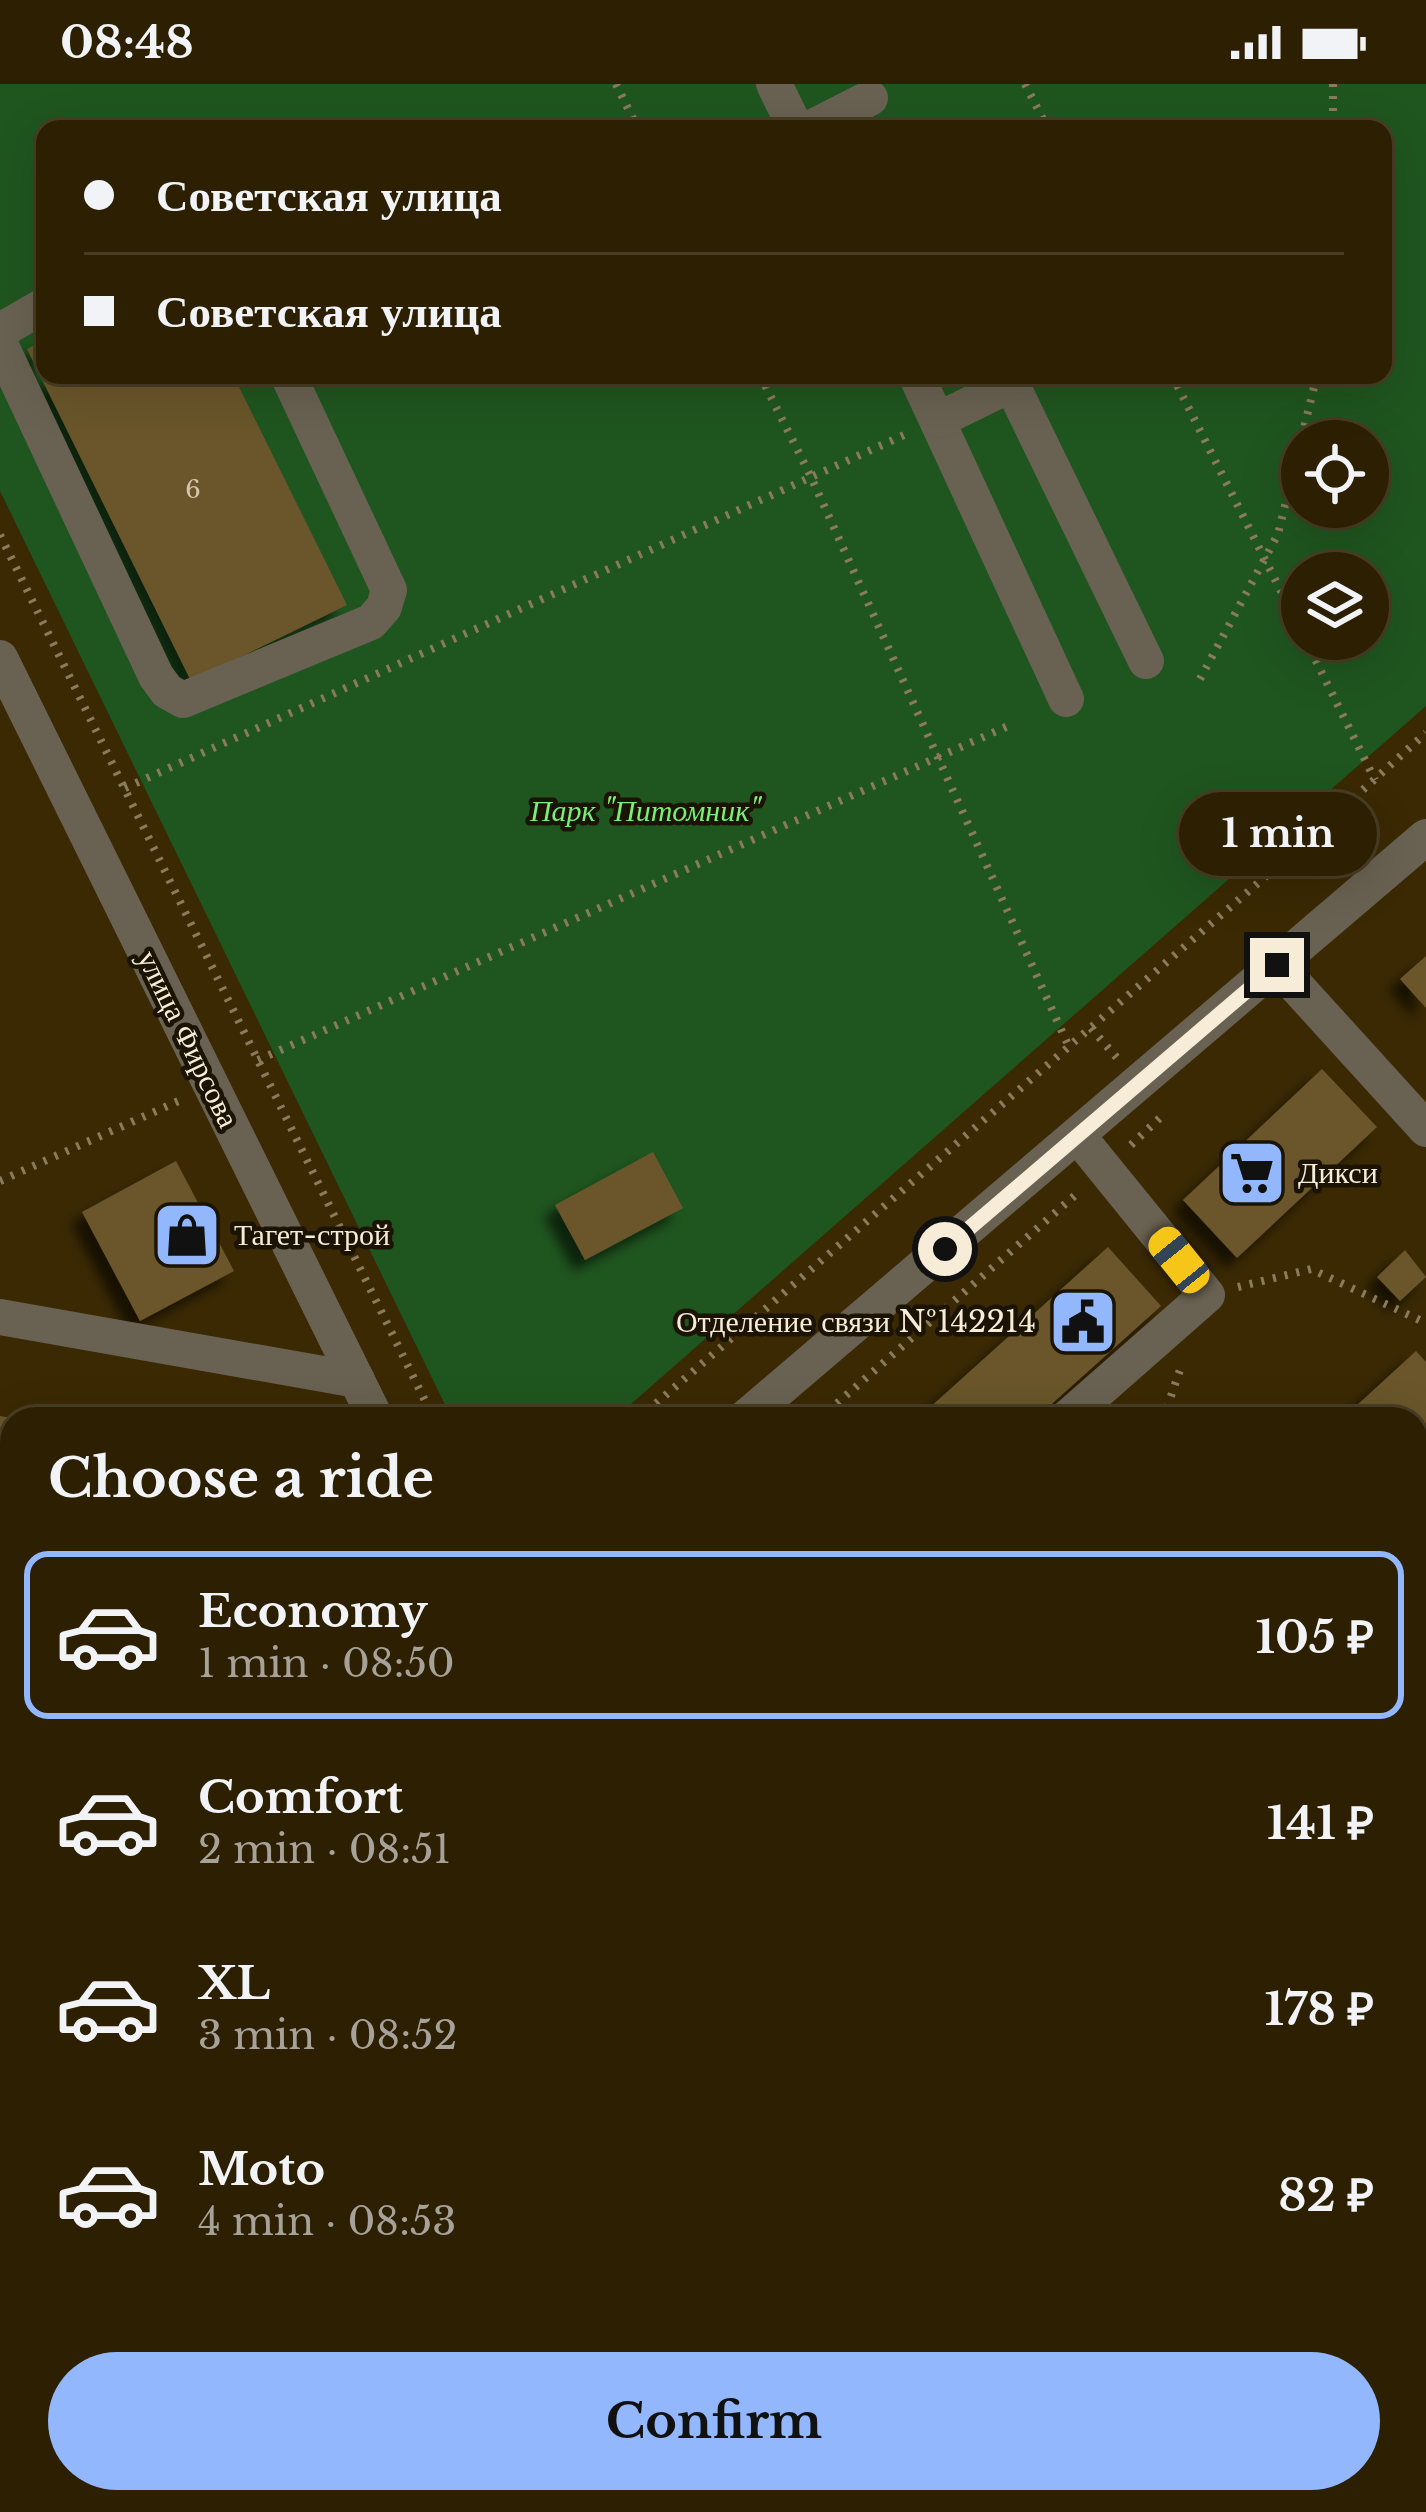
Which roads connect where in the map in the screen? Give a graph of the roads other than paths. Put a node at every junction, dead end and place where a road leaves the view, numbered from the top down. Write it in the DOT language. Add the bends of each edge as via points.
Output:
graph roads {
  1 [pos="774,84"];
  2 [pos="873,104"];
  3 [pos="792,120"];
  4 [pos="831,120"];
  5 [pos="36,310"];
  6 [pos="0,331"];
  7 [pos="0,344"];
  8 [pos="292,384"];
  9 [pos="920,384"];
  10 [pos="1002,384"];
  11 [pos="1011,384"];
  12 [pos="938,420"];
  13 [pos="0,658"];
  14 [pos="1146,661"];
  15 [pos="1066,699"];
  16 [pos="1426,837"];
  17 [pos="1277,965"];
  18 [pos="1421,1115"];
  19 [pos="1078,1136"];
  20 [pos="0,1317"];
  21 [pos="357,1380"];
  22 [pos="370,1407"];
  23 [pos="758,1407"];
  24 [pos="1080,1407"];
  1 -- 3 [label="street"];
  2 -- 4 [label="street"];
  5 -- 6 [label="street"];
  7 -- 8 [label="street" via="156,676 183,700 371,622 384,607 389,590"];
  9 -- 12 [label="street"];
  10 -- 12 [label="street"];
  11 -- 14 [label="street"];
  12 -- 15 [label="street"];
  13 -- 21 [label="street, улица Фирсова"];
  16 -- 17 [label="street"];
  17 -- 18 [label="street"];
  17 -- 19 [label="street"];
  19 -- 23 [label="street"];
  19 -- 24 [label="street" via="1207,1295"];
  20 -- 21 [label="street"];
  21 -- 22 [label="street, улица Фирсова"];
}
